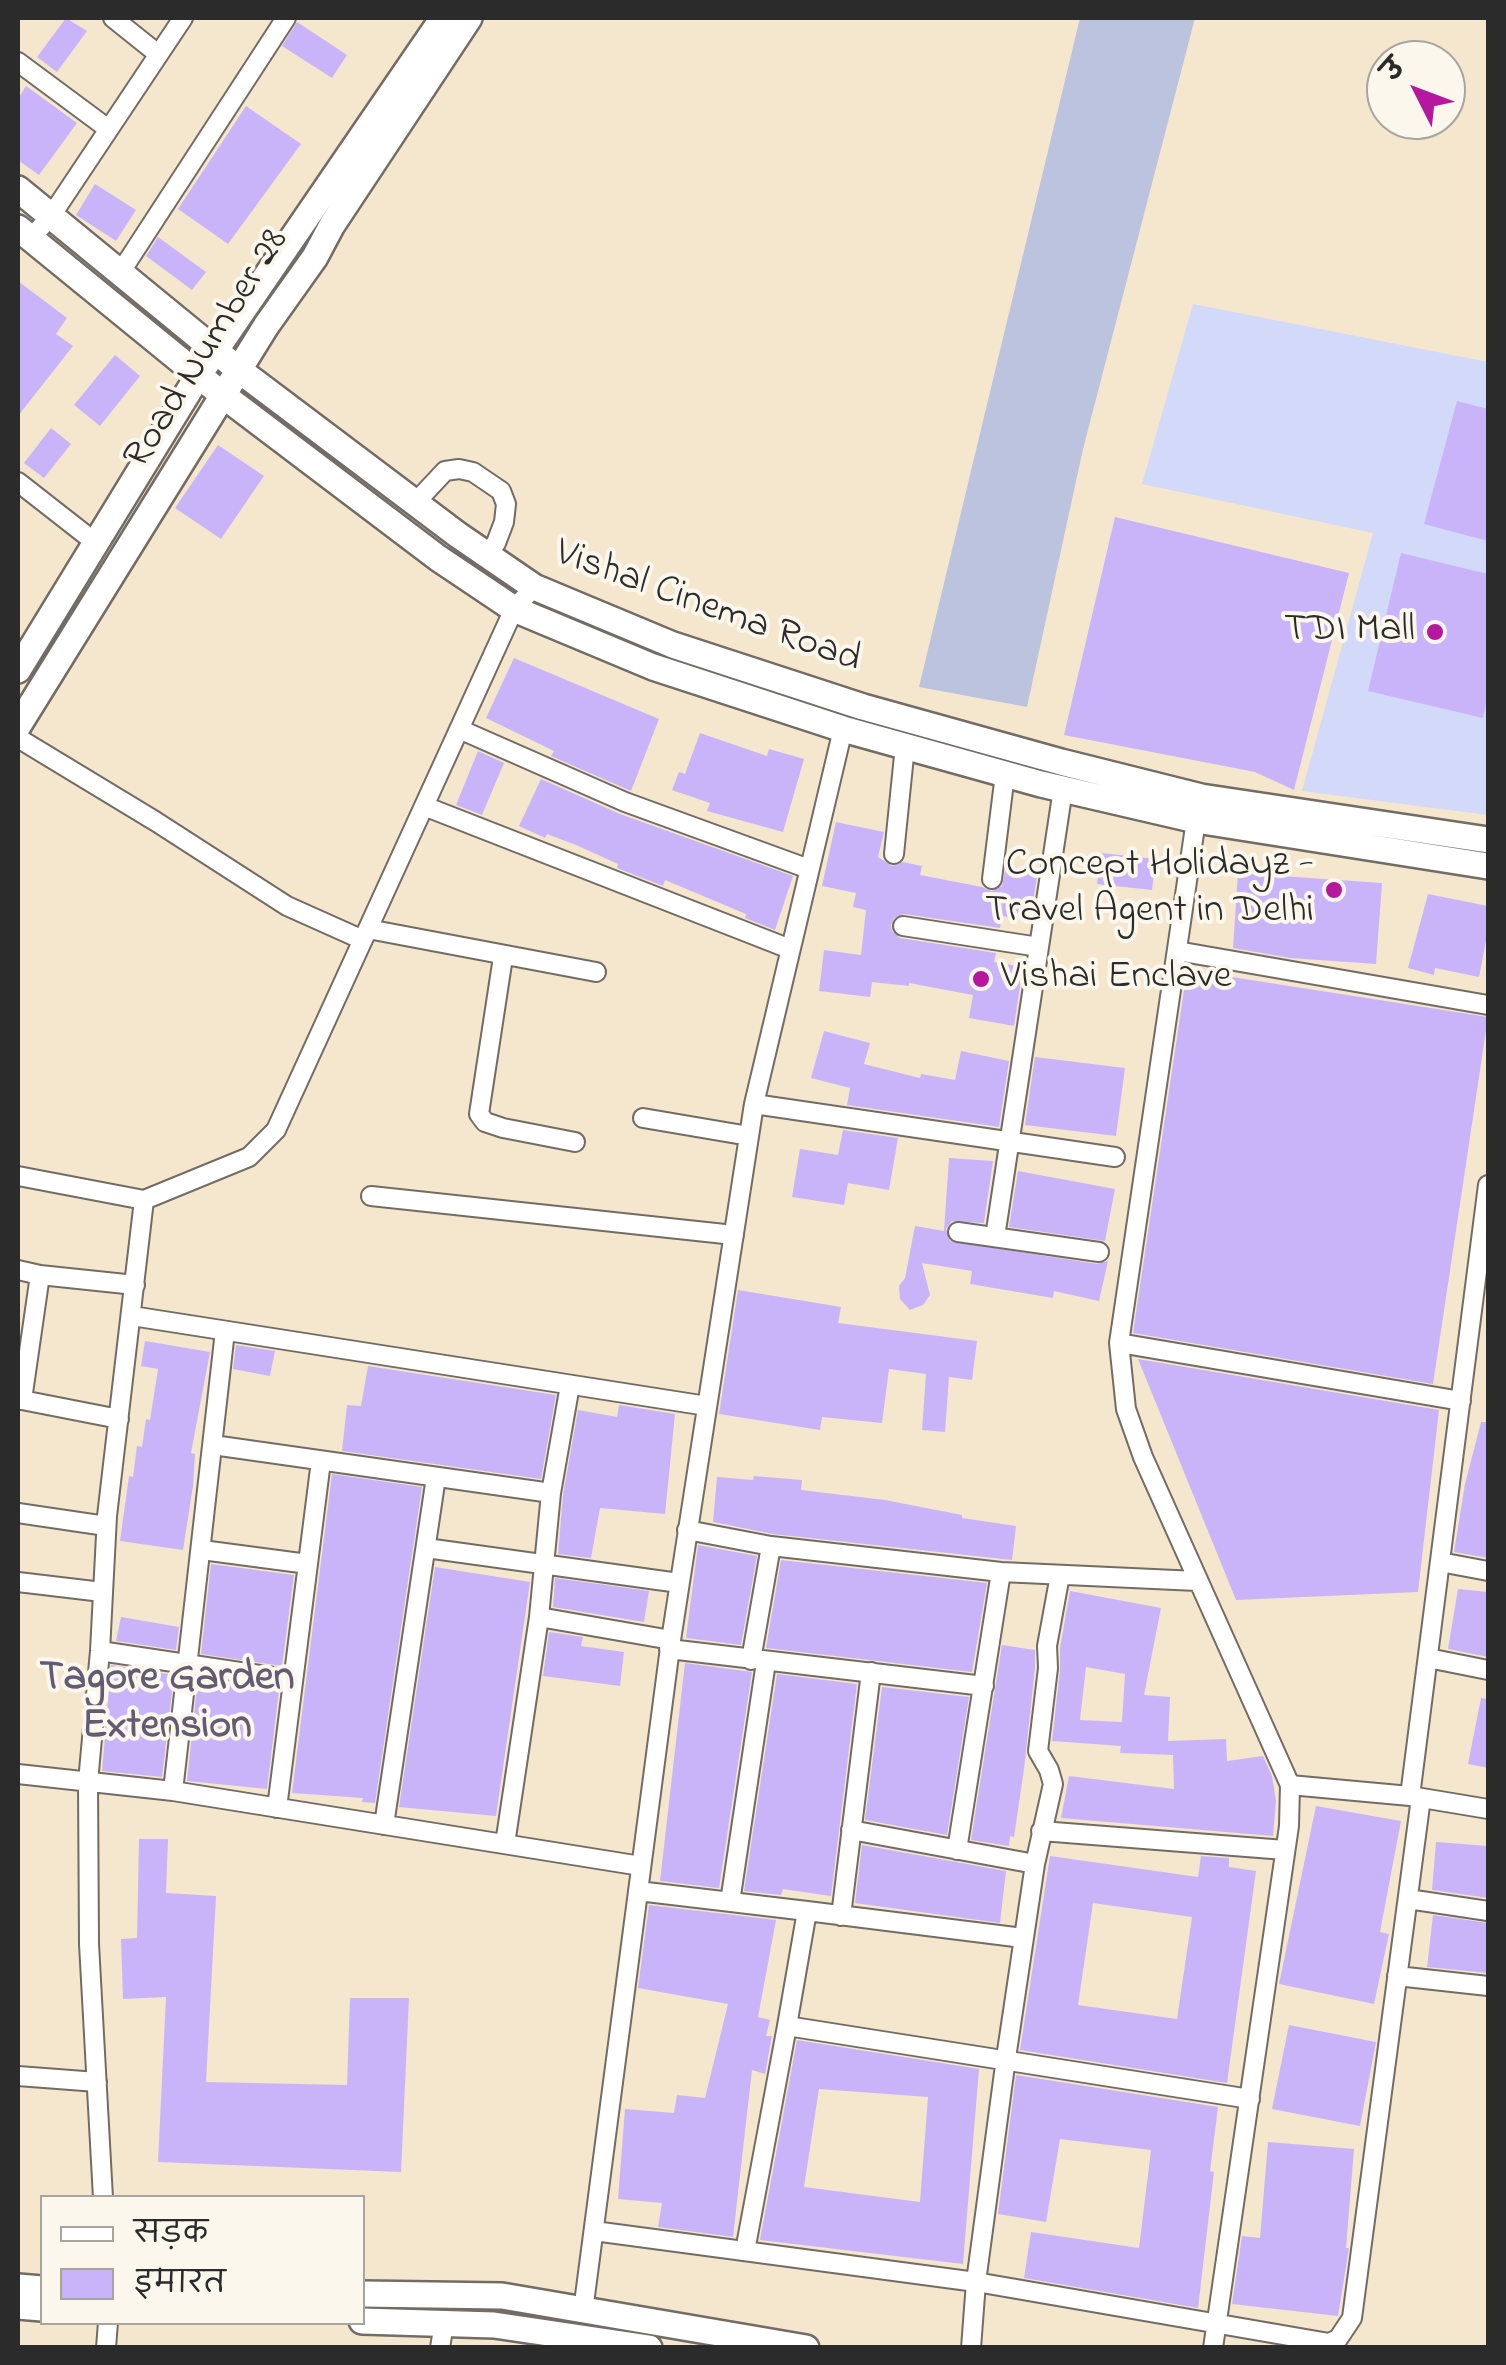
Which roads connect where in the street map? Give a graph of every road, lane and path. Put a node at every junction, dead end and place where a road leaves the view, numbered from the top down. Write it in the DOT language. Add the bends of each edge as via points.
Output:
graph roads {
  1 [pos="113,18"];
  2 [pos="183,18"];
  3 [pos="286,18"];
  4 [pos="443,18"];
  5 [pos="469,18"];
  6 [pos="158,54"];
  7 [pos="18,62"];
  8 [pos="107,128"];
  9 [pos="18,189"];
  10 [pos="51,216"];
  11 [pos="24,233"];
  12 [pos="120,273"];
  13 [pos="215,351"];
  14 [pos="240,370"];
  15 [pos="198,376"];
  16 [pos="224,396"];
  17 [pos="18,482"];
  18 [pos="415,503"];
  19 [pos="96,543"];
  20 [pos="486,555"];
  21 [pos="534,588"];
  22 [pos="514,610"];
  23 [pos="18,670"];
  24 [pos="18,726"];
  25 [pos="459,729"];
  26 [pos="843,729"];
  27 [pos="18,738"];
  28 [pos="905,746"];
  29 [pos="1044,756"];
  30 [pos="1005,774"];
  31 [pos="1052,786"];
  32 [pos="424,806"];
  33 [pos="1199,808"];
  34 [pos="1488,840"];
  35 [pos="894,854"];
  36 [pos="1488,866"];
  37 [pos="809,869"];
  38 [pos="992,880"];
  39 [pos="903,926"];
  40 [pos="365,935"];
  41 [pos="1039,948"];
  42 [pos="790,949"];
  43 [pos="1176,951"];
  44 [pos="503,957"];
  45 [pos="596,972"];
  46 [pos="1488,1005"];
  47 [pos="754,1104"];
  48 [pos="643,1118"];
  49 [pos="749,1136"];
  50 [pos="576,1142"];
  51 [pos="1010,1142"];
  52 [pos="1116,1157"];
  53 [pos="18,1176"];
  54 [pos="1488,1184"];
  55 [pos="371,1196"];
  56 [pos="144,1200"];
  57 [pos="958,1232"];
  58 [pos="734,1234"];
  59 [pos="996,1237"];
  60 [pos="1484,1250"];
  61 [pos="1099,1252"];
  62 [pos="18,1270"];
  63 [pos="40,1275"];
  64 [pos="135,1285"];
  65 [pos="132,1316"];
  66 [pos="225,1331"];
  67 [pos="1118,1343"];
  68 [pos="570,1385"];
  69 [pos="20,1400"];
  70 [pos="1461,1401"];
  71 [pos="707,1406"];
  72 [pos="119,1420"];
  73 [pos="213,1445"];
  74 [pos="321,1461"];
  75 [pos="436,1477"];
  76 [pos="551,1493"];
  77 [pos="18,1513"];
  78 [pos="106,1526"];
  79 [pos="688,1530"];
  80 [pos="770,1546"];
  81 [pos="426,1548"];
  82 [pos="202,1550"];
  83 [pos="1440,1562"];
  84 [pos="308,1564"];
  85 [pos="544,1564"];
  86 [pos="1488,1571"];
  87 [pos="1001,1572"];
  88 [pos="1060,1576"];
  89 [pos="1196,1581"];
  90 [pos="18,1582"];
  91 [pos="679,1584"];
  92 [pos="102,1592"];
  93 [pos="540,1618"];
  94 [pos="670,1644"];
  95 [pos="100,1651"];
  96 [pos="1428,1658"];
  97 [pos="758,1661"];
  98 [pos="186,1666"];
  99 [pos="1488,1670"];
  100 [pos="871,1672"];
  101 [pos="294,1680"];
  102 [pos="984,1686"];
  103 [pos="18,1774"];
  104 [pos="88,1782"];
  105 [pos="1290,1784"];
  106 [pos="173,1792"];
  107 [pos="1415,1797"];
  108 [pos="277,1808"];
  109 [pos="1488,1809"];
  110 [pos="384,1825"];
  111 [pos="852,1830"];
  112 [pos="1041,1831"];
  113 [pos="505,1844"];
  114 [pos="957,1850"];
  115 [pos="1286,1850"];
  116 [pos="1035,1864"];
  117 [pos="641,1866"];
  118 [pos="638,1891"];
  119 [pos="1408,1899"];
  120 [pos="730,1902"];
  121 [pos="807,1911"];
  122 [pos="1488,1911"];
  123 [pos="841,1916"];
  124 [pos="1024,1938"];
  125 [pos="1397,1976"];
  126 [pos="1488,1986"];
  127 [pos="787,2026"];
  128 [pos="1006,2058"];
  129 [pos="18,2076"];
  130 [pos="97,2082"];
  131 [pos="1250,2099"];
  132 [pos="103,2195"];
  133 [pos="594,2231"];
  134 [pos="745,2251"];
  135 [pos="976,2282"];
  136 [pos="365,2294"];
  137 [pos="583,2311"];
  138 [pos="365,2322"];
  139 [pos="1216,2324"];
  140 [pos="442,2336"];
  141 [pos="598,2343"];
  142 [pos="649,2348"];
  143 [pos="806,2348"];
  144 [pos="972,2348"];
  145 [pos="1213,2348"];
  1 -- 6 [label="street"];
  2 -- 6 [label="street"];
  3 -- 12 [label="street"];
  4 -- 13 [label="street, Road Number 28"];
  5 -- 14 [label="street, Road Number 28"];
  6 -- 8 [label="street"];
  7 -- 8 [label="street"];
  8 -- 10 [label="street"];
  9 -- 10 [label="street, Vishal Cinema Road"];
  10 -- 11 [label="street"];
  10 -- 12 [label="street, Vishal Cinema Road"];
  11 -- 15 [label="street, Vishal Cinema Road"];
  12 -- 13 [label="street, Vishal Cinema Road"];
  13 -- 14 [label="street, Vishal Cinema Road"];
  13 -- 15 [label="street, Road Number 28"];
  14 -- 16 [label="street, Road Number 28"];
  14 -- 18 [label="street, Vishal Cinema Road"];
  15 -- 16 [label="street, Vishal Cinema Road"];
  15 -- 19 [label="street, Road Number 28"];
  16 -- 22 [label="street, Vishal Cinema Road"];
  16 -- 24 [label="street, Road Number 28"];
  17 -- 19 [label="street"];
  18 -- 20 [label="street, Vishal Cinema Road"];
  18 -- 20 [label="street" via="445,472 459,469 501,491 504,522"];
  19 -- 23 [label="street, Road Number 28"];
  20 -- 21 [label="street, Vishal Cinema Road"];
  21 -- 22 [label="street"];
  21 -- 29 [label="street, Vishal Cinema Road" via="690,650 863,707"];
  22 -- 25 [label="street"];
  22 -- 26 [label="street, Vishal Cinema Road" via="653,667"];
  25 -- 32 [label="street"];
  25 -- 37 [label="street" via="625,802"];
  26 -- 28 [label="street, Vishal Cinema Road"];
  26 -- 37 [label="street"];
  27 -- 40 [label="street" via="287,906"];
  28 -- 30 [label="street, Vishal Cinema Road"];
  28 -- 35 [label="street"];
  29 -- 31 [label="street"];
  29 -- 33 [label="street, Vishal Cinema Road"];
  30 -- 31 [label="street, Vishal Cinema Road"];
  30 -- 38 [label="street"];
  31 -- 33 [label="street, Vishal Cinema Road"];
  31 -- 41 [label="street"];
  32 -- 40 [label="street"];
  32 -- 42 [label="street"];
  33 -- 34 [label="street, Vishal Cinema Road"];
  33 -- 36 [label="street, Vishal Cinema Road"];
  33 -- 43 [label="street"];
  37 -- 42 [label="street"];
  39 -- 41 [label="street"];
  40 -- 44 [label="street"];
  40 -- 56 [label="street" via="276,1130 249,1157"];
  41 -- 51 [label="street"];
  42 -- 47 [label="street"];
  43 -- 46 [label="street"];
  43 -- 67 [label="street"];
  44 -- 45 [label="street"];
  44 -- 50 [label="street" via="478,1114 503,1128"];
  47 -- 49 [label="street"];
  47 -- 51 [label="street"];
  48 -- 49 [label="street"];
  49 -- 58 [label="street"];
  51 -- 52 [label="street"];
  51 -- 59 [label="street"];
  53 -- 56 [label="street"];
  54 -- 60 [label="street"];
  55 -- 58 [label="street"];
  56 -- 64 [label="street"];
  57 -- 59 [label="street"];
  58 -- 71 [label="street"];
  59 -- 61 [label="street"];
  60 -- 70 [label="street"];
  62 -- 63 [label="street"];
  63 -- 64 [label="street"];
  63 -- 69 [label="street"];
  64 -- 65 [label="street"];
  65 -- 66 [label="street"];
  65 -- 72 [label="street"];
  66 -- 68 [label="street"];
  66 -- 73 [label="street"];
  67 -- 70 [label="street"];
  67 -- 89 [label="street" via="1126,1409"];
  68 -- 71 [label="street"];
  68 -- 76 [label="street"];
  69 -- 72 [label="street"];
  70 -- 83 [label="street"];
  71 -- 79 [label="street"];
  72 -- 78 [label="street"];
  73 -- 74 [label="street"];
  73 -- 82 [label="street"];
  74 -- 75 [label="street"];
  74 -- 84 [label="street"];
  75 -- 76 [label="street"];
  75 -- 81 [label="street"];
  76 -- 85 [label="street"];
  77 -- 78 [label="street"];
  78 -- 92 [label="street"];
  79 -- 80 [label="street"];
  79 -- 91 [label="street"];
  80 -- 87 [label="street"];
  80 -- 97 [label="street"];
  81 -- 85 [label="street"];
  81 -- 110 [label="street"];
  82 -- 84 [label="street"];
  82 -- 98 [label="street"];
  83 -- 86 [label="street"];
  83 -- 96 [label="street"];
  84 -- 101 [label="street"];
  85 -- 91 [label="street"];
  85 -- 93 [label="street"];
  87 -- 88 [label="street"];
  87 -- 102 [label="street"];
  88 -- 89 [label="street"];
  88 -- 112 [label="street" via="1038,1751 1053,1784"];
  89 -- 105 [label="street"];
  90 -- 92 [label="street"];
  91 -- 94 [label="street"];
  92 -- 95 [label="street"];
  93 -- 94 [label="street"];
  93 -- 113 [label="street"];
  94 -- 97 [label="street"];
  94 -- 117 [label="street"];
  95 -- 98 [label="street"];
  95 -- 104 [label="street"];
  96 -- 99 [label="street"];
  96 -- 107 [label="street"];
  97 -- 100 [label="street"];
  97 -- 120 [label="street"];
  98 -- 101 [label="street"];
  98 -- 106 [label="street"];
  100 -- 102 [label="street"];
  100 -- 111 [label="street"];
  101 -- 108 [label="street"];
  102 -- 114 [label="street"];
  103 -- 104 [label="street"];
  104 -- 106 [label="street"];
  104 -- 130 [label="street"];
  105 -- 107 [label="street"];
  105 -- 115 [label="street"];
  106 -- 108 [label="street"];
  107 -- 109 [label="street"];
  107 -- 119 [label="street"];
  108 -- 110 [label="street"];
  110 -- 113 [label="street"];
  111 -- 114 [label="street"];
  111 -- 123 [label="street"];
  112 -- 115 [label="street"];
  112 -- 116 [label="street"];
  113 -- 117 [label="street"];
  114 -- 116 [label="street"];
  115 -- 131 [label="street"];
  116 -- 124 [label="street"];
  117 -- 118 [label="street"];
  118 -- 120 [label="street"];
  118 -- 133 [label="street"];
  119 -- 122 [label="street"];
  119 -- 125 [label="street"];
  120 -- 121 [label="street"];
  121 -- 123 [label="street"];
  121 -- 127 [label="street"];
  123 -- 124 [label="street"];
  124 -- 128 [label="street"];
  125 -- 126 [label="street"];
  125 -- 139 [label="street" via="1352,2318 1329,2344"];
  127 -- 128 [label="street"];
  127 -- 134 [label="street"];
  128 -- 131 [label="street"];
  128 -- 135 [label="street"];
  129 -- 130 [label="street"];
  130 -- 132 [label="street"];
  131 -- 139 [label="street"];
  133 -- 134 [label="street"];
  133 -- 137 [label="street"];
  134 -- 135 [label="street"];
  135 -- 139 [label="street"];
  135 -- 144 [label="street"];
  136 -- 137 [label="street" via="502,2296"];
  137 -- 143 [label="street"];
  138 -- 140 [label="street"];
  139 -- 145 [label="street"];
  140 -- 141 [label="street" via="494,2325"];
  141 -- 142 [label="street"];
}
